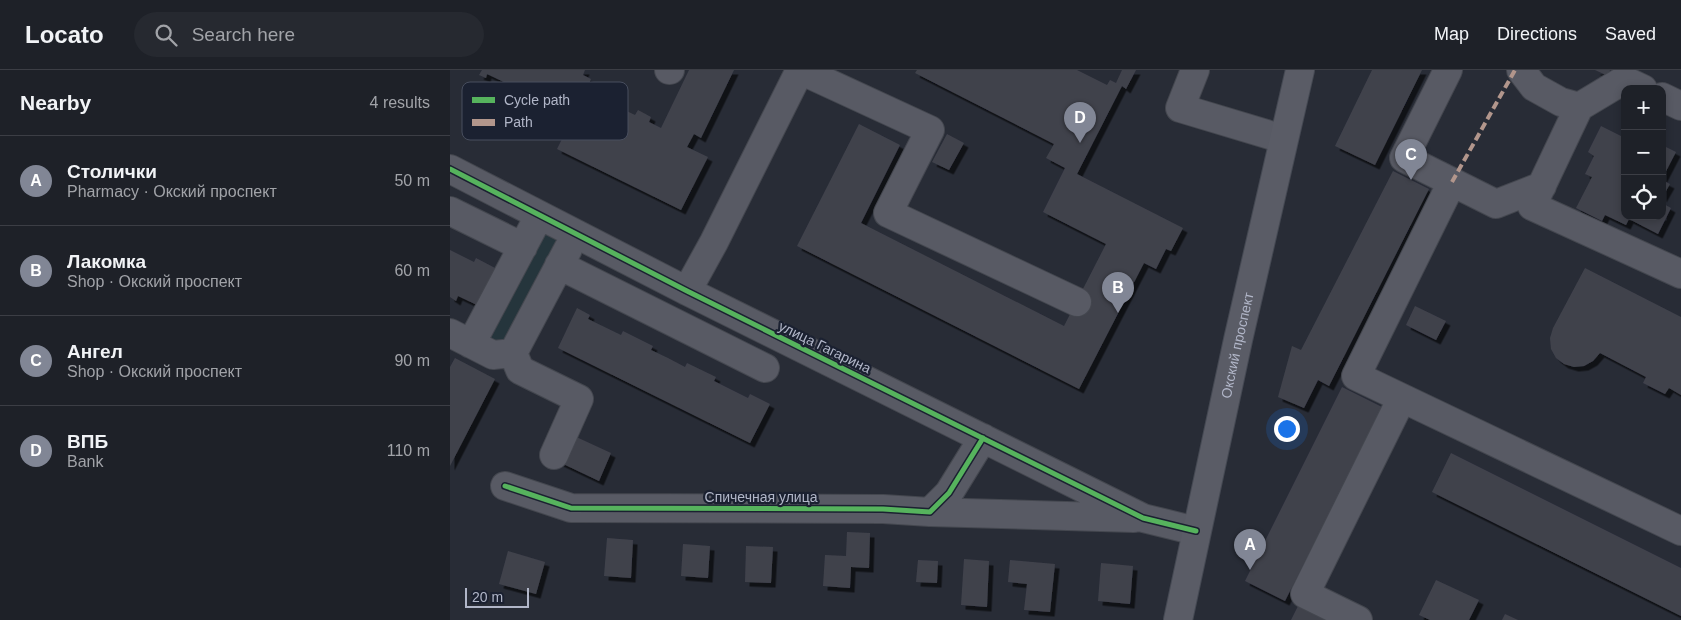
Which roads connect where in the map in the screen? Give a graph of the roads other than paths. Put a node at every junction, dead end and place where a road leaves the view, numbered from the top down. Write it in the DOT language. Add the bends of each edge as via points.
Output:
graph roads {
  1 [pos="800,70"];
  2 [pos="1195,70"];
  3 [pos="1300,70"];
  4 [pos="1448,70"];
  5 [pos="1521,70"];
  6 [pos="1635,85"];
  7 [pos="1666,99"];
  8 [pos="1681,106"];
  9 [pos="1579,107"];
  10 [pos="1284,139"];
  11 [pos="450,169"];
  12 [pos="1452,182"];
  13 [pos="1542,186"];
  14 [pos="450,211"];
  15 [pos="539,216"];
  16 [pos="576,234"];
  17 [pos="523,247"];
  18 [pos="559,265"];
  19 [pos="1681,274"];
  20 [pos="687,291"];
  21 [pos="1077,302"];
  22 [pos="460,339"];
  23 [pos="513,354"];
  24 [pos="765,368"];
  25 [pos="1402,398"];
  26 [pos="982,438"];
  27 [pos="554,455"];
  28 [pos="505,486"];
  29 [pos="930,512"];
  30 [pos="1143,518"];
  31 [pos="1196,531"];
  32 [pos="1681,531"];
  33 [pos="1178,620"];
  34 [pos="1358,620"];
  1 -- 20 [label="street"];
  1 -- 21 [label="street" via="930,130 888,213"];
  2 -- 10 [label="street" via="1180,108"];
  3 -- 10 [label="main road, Окский проспект"];
  4 -- 12 [label="street" via="1404,158"];
  5 -- 9 [label="street" via="1534,87 1561,102"];
  6 -- 9 [label="street" via="1624,80"];
  7 -- 8 [label="street"];
  9 -- 13 [label="street"];
  10 -- 31 [label="main road, Окский проспект"];
  11 -- 15 [label="street, улица Гагарина"];
  12 -- 13 [label="street" via="1496,204"];
  12 -- 25 [label="street" via="1356,376"];
  13 -- 19 [label="street" via="1532,206"];
  14 -- 17 [label="street"];
  15 -- 16 [label="street, улица Гагарина"];
  15 -- 17 [label="street"];
  16 -- 18 [label="street"];
  16 -- 20 [label="street, улица Гагарина"];
  17 -- 22 [label="street"];
  18 -- 23 [label="street"];
  18 -- 24 [label="street"];
  20 -- 26 [label="street, улица Гагарина"];
  22 -- 23 [label="street" via="493,355"];
  23 -- 27 [label="street" via="520,370 579,399"];
  25 -- 32 [label="street"];
  25 -- 34 [label="street" via="1305,594"];
  26 -- 29 [label="street" via="949,494"];
  26 -- 30 [label="street, улица Гагарина"];
  28 -- 29 [label="street, Спичечная улица" via="571,508"];
  29 -- 30 [label="street, Спичечная улица"];
  30 -- 31 [label="street, улица Гагарина"];
  31 -- 33 [label="main road, Окский проспект"];
}
